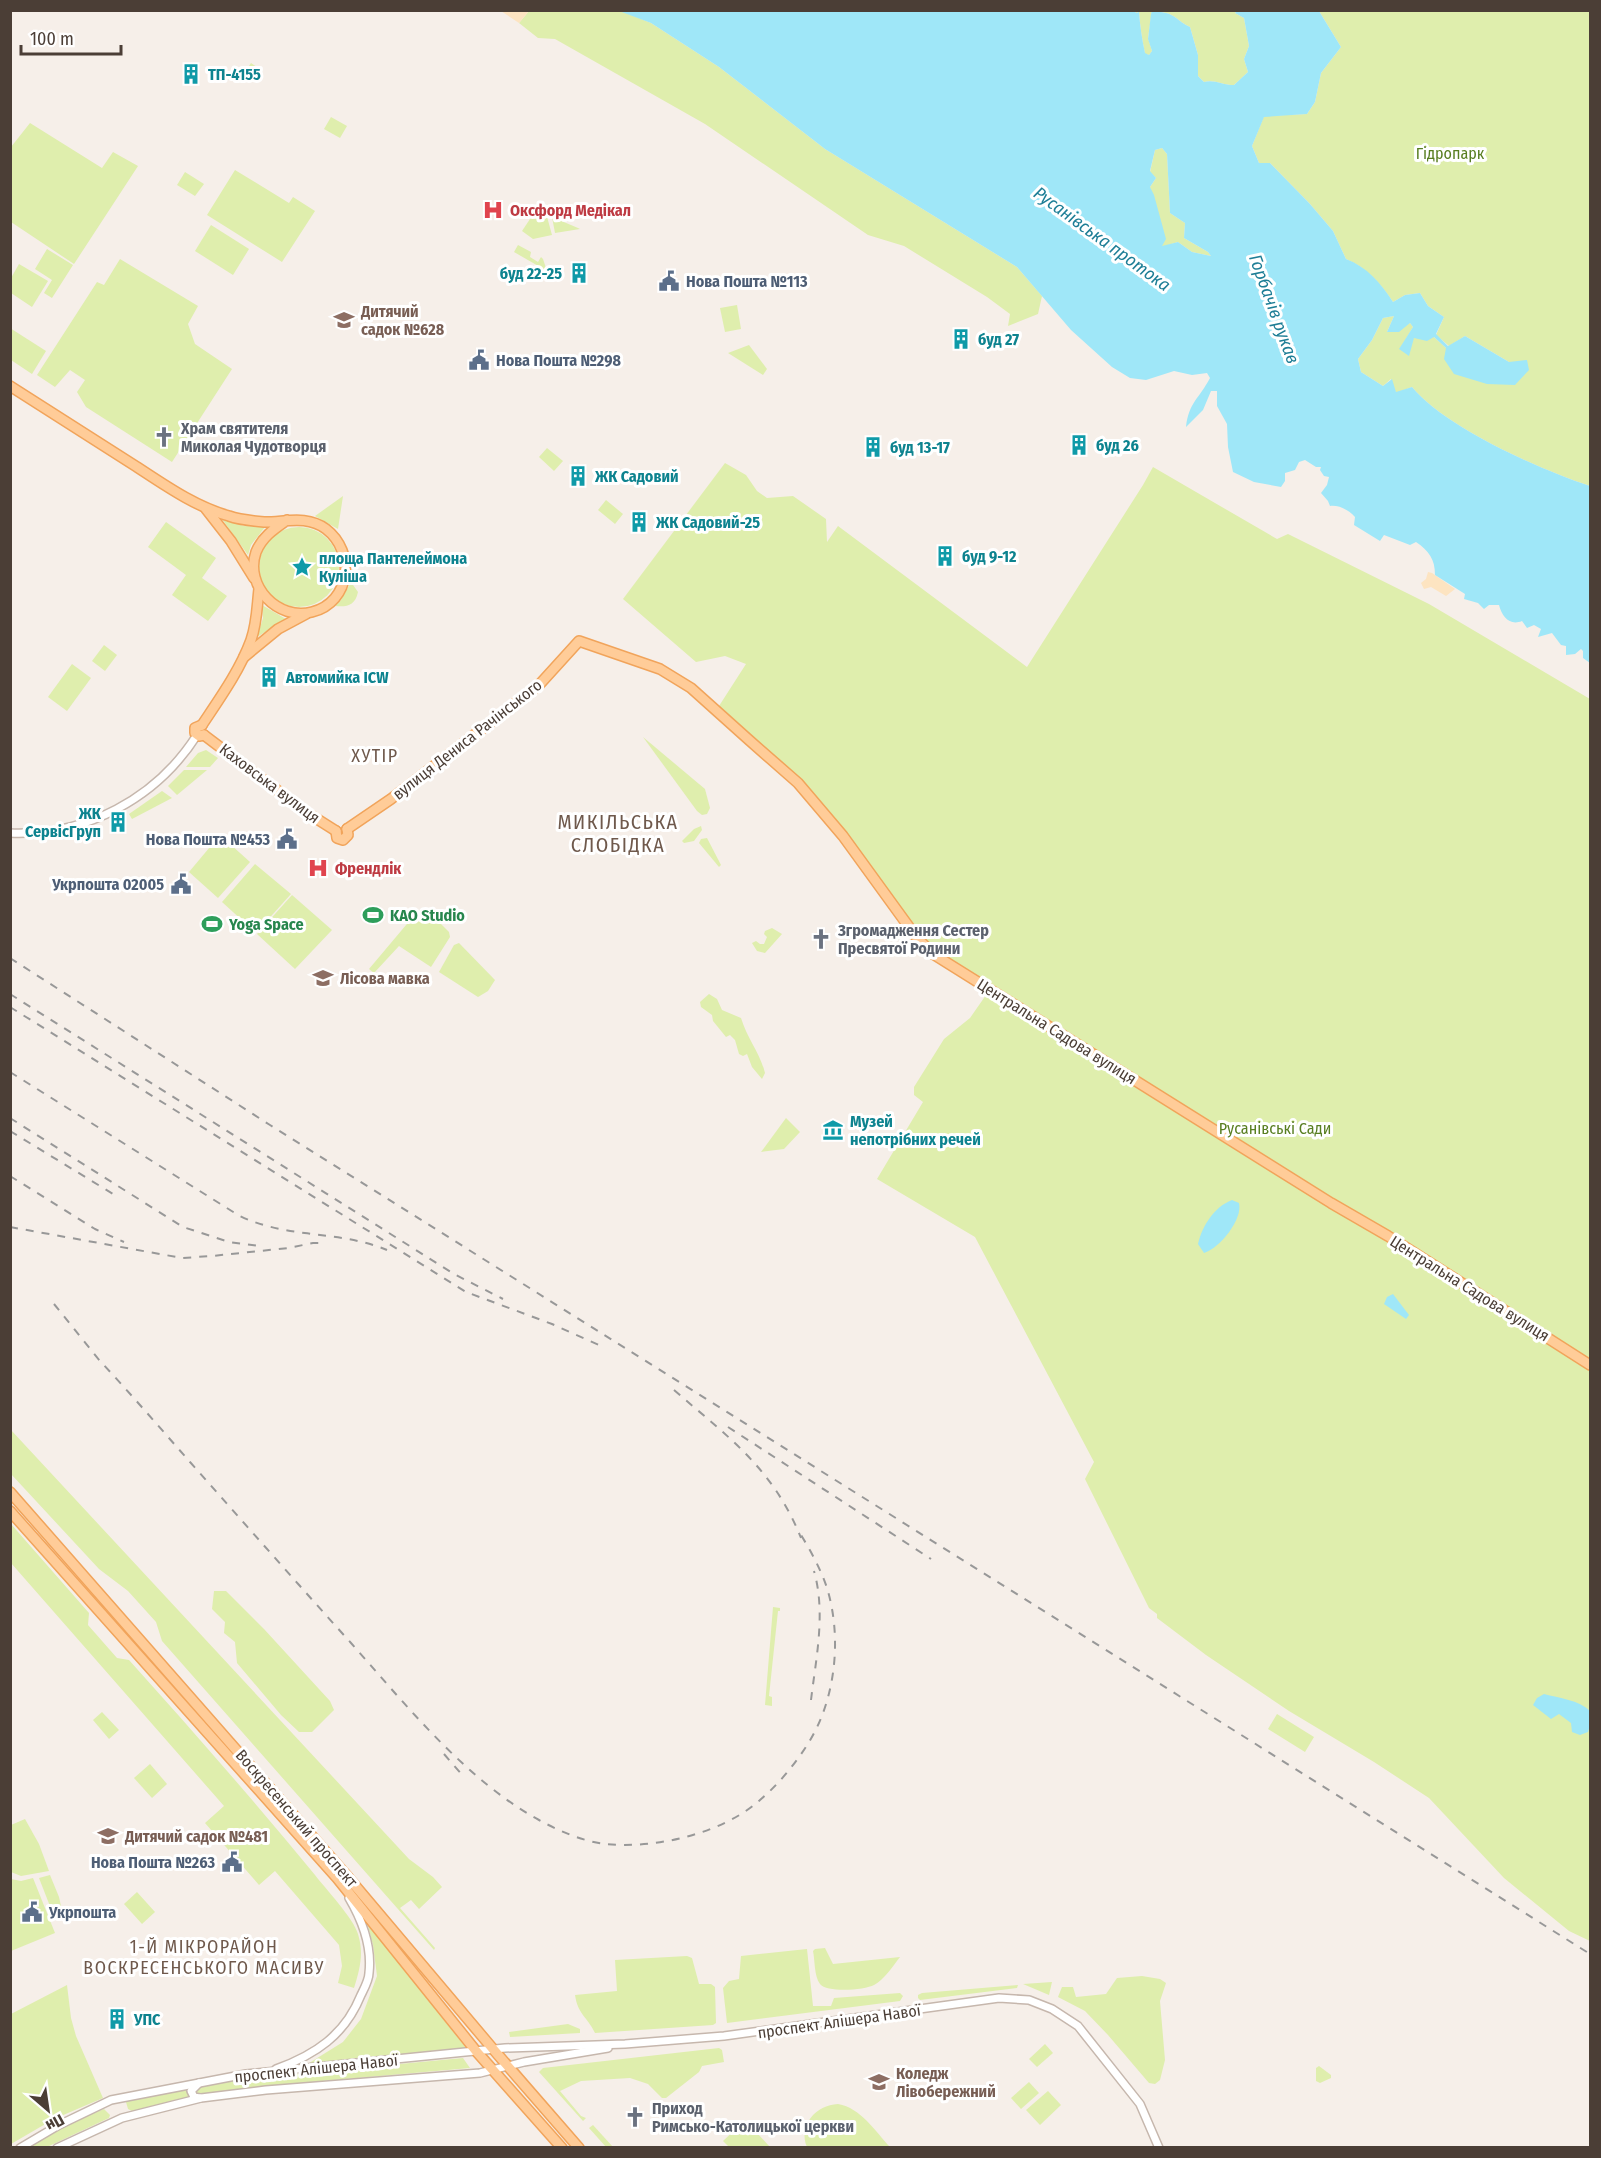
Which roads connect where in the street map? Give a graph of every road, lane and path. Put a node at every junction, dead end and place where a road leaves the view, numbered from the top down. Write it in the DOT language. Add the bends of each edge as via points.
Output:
graph roads {
  1 [pos="10,387"];
  2 [pos="206,509"];
  3 [pos="287,520"];
  4 [pos="255,579"];
  5 [pos="259,589"];
  6 [pos="310,613"];
  7 [pos="579,640"];
  8 [pos="242,659"];
  9 [pos="201,732"];
  10 [pos="336,831"];
  11 [pos="10,833"];
  12 [pos="1590,1365"];
  13 [pos="10,1492"];
  14 [pos="10,1511"];
  15 [pos="337,1878"];
  16 [pos="625,2044"];
  17 [pos="492,2049"];
  18 [pos="476,2051"];
  19 [pos="508,2066"];
  20 [pos="494,2070"];
  21 [pos="264,2073"];
  22 [pos="201,2082"];
  23 [pos="201,2098"];
  24 [pos="20,2148"];
  25 [pos="57,2148"];
  26 [pos="562,2148"];
  27 [pos="579,2148"];
  28 [pos="1159,2148"];
  1 -- 2 [label="main road"];
  2 -- 3 [label="main road" via="248,520"];
  2 -- 4 [label="main road"];
  3 -- 4 [label="main road" via="263,539 256,553"];
  3 -- 6 [label="main road" via="325,528 345,557 341,589 326,606"];
  4 -- 5 [label="main road"];
  5 -- 6 [label="main road" via="286,611"];
  5 -- 8 [label="main road" via="254,628"];
  6 -- 8 [label="main road" via="278,629"];
  7 -- 10 [label="main road, вулиця Дениса Рачінського" via="539,685 390,799 347,829 341,827"];
  7 -- 12 [label="main road, Центральна Садова вулиця" via="660,669 691,688 798,783 933,954"];
  8 -- 9 [label="main road"];
  9 -- 10 [label="main road, Каховська вулиця"];
  9 -- 11 [label="street" via="161,779 120,808 78,826"];
  13 -- 17 [label="main road, Воскресенський проспект" via="347,1875"];
  14 -- 15 [label="main road, Воскресенський проспект"];
  15 -- 18 [label="main road, Воскресенський проспект"];
  15 -- 21 [label="street" via="365,1931 369,1974 356,2006 337,2035 299,2060"];
  16 -- 17 [label="street, проспект Алішера Навої"];
  16 -- 19 [label="street, проспект Алішера Навої"];
  16 -- 28 [label="street, проспект Алішера Навої" via="777,2030 999,1998 1029,2000 1052,2009 1077,2026 1140,2104"];
  17 -- 18 [label="street, проспект Алішера Навої"];
  17 -- 19 [label="main road, Воскресенський проспект"];
  18 -- 20 [label="main road, Воскресенський проспект"];
  18 -- 21 [label="street, проспект Алішера Навої"];
  19 -- 20 [label="street, проспект Алішера Навої"];
  19 -- 27 [label="main road, Воскресенський проспект"];
  20 -- 23 [label="street, проспект Алішера Навої"];
  20 -- 26 [label="main road, Воскресенський проспект"];
  21 -- 22 [label="street, проспект Алішера Навої"];
  22 -- 23 [label="street" via="191,2091 194,2097"];
  22 -- 24 [label="street, проспект Алішера Навої" via="111,2100"];
  23 -- 25 [label="street, проспект Алішера Навої" via="122,2118"];
}
